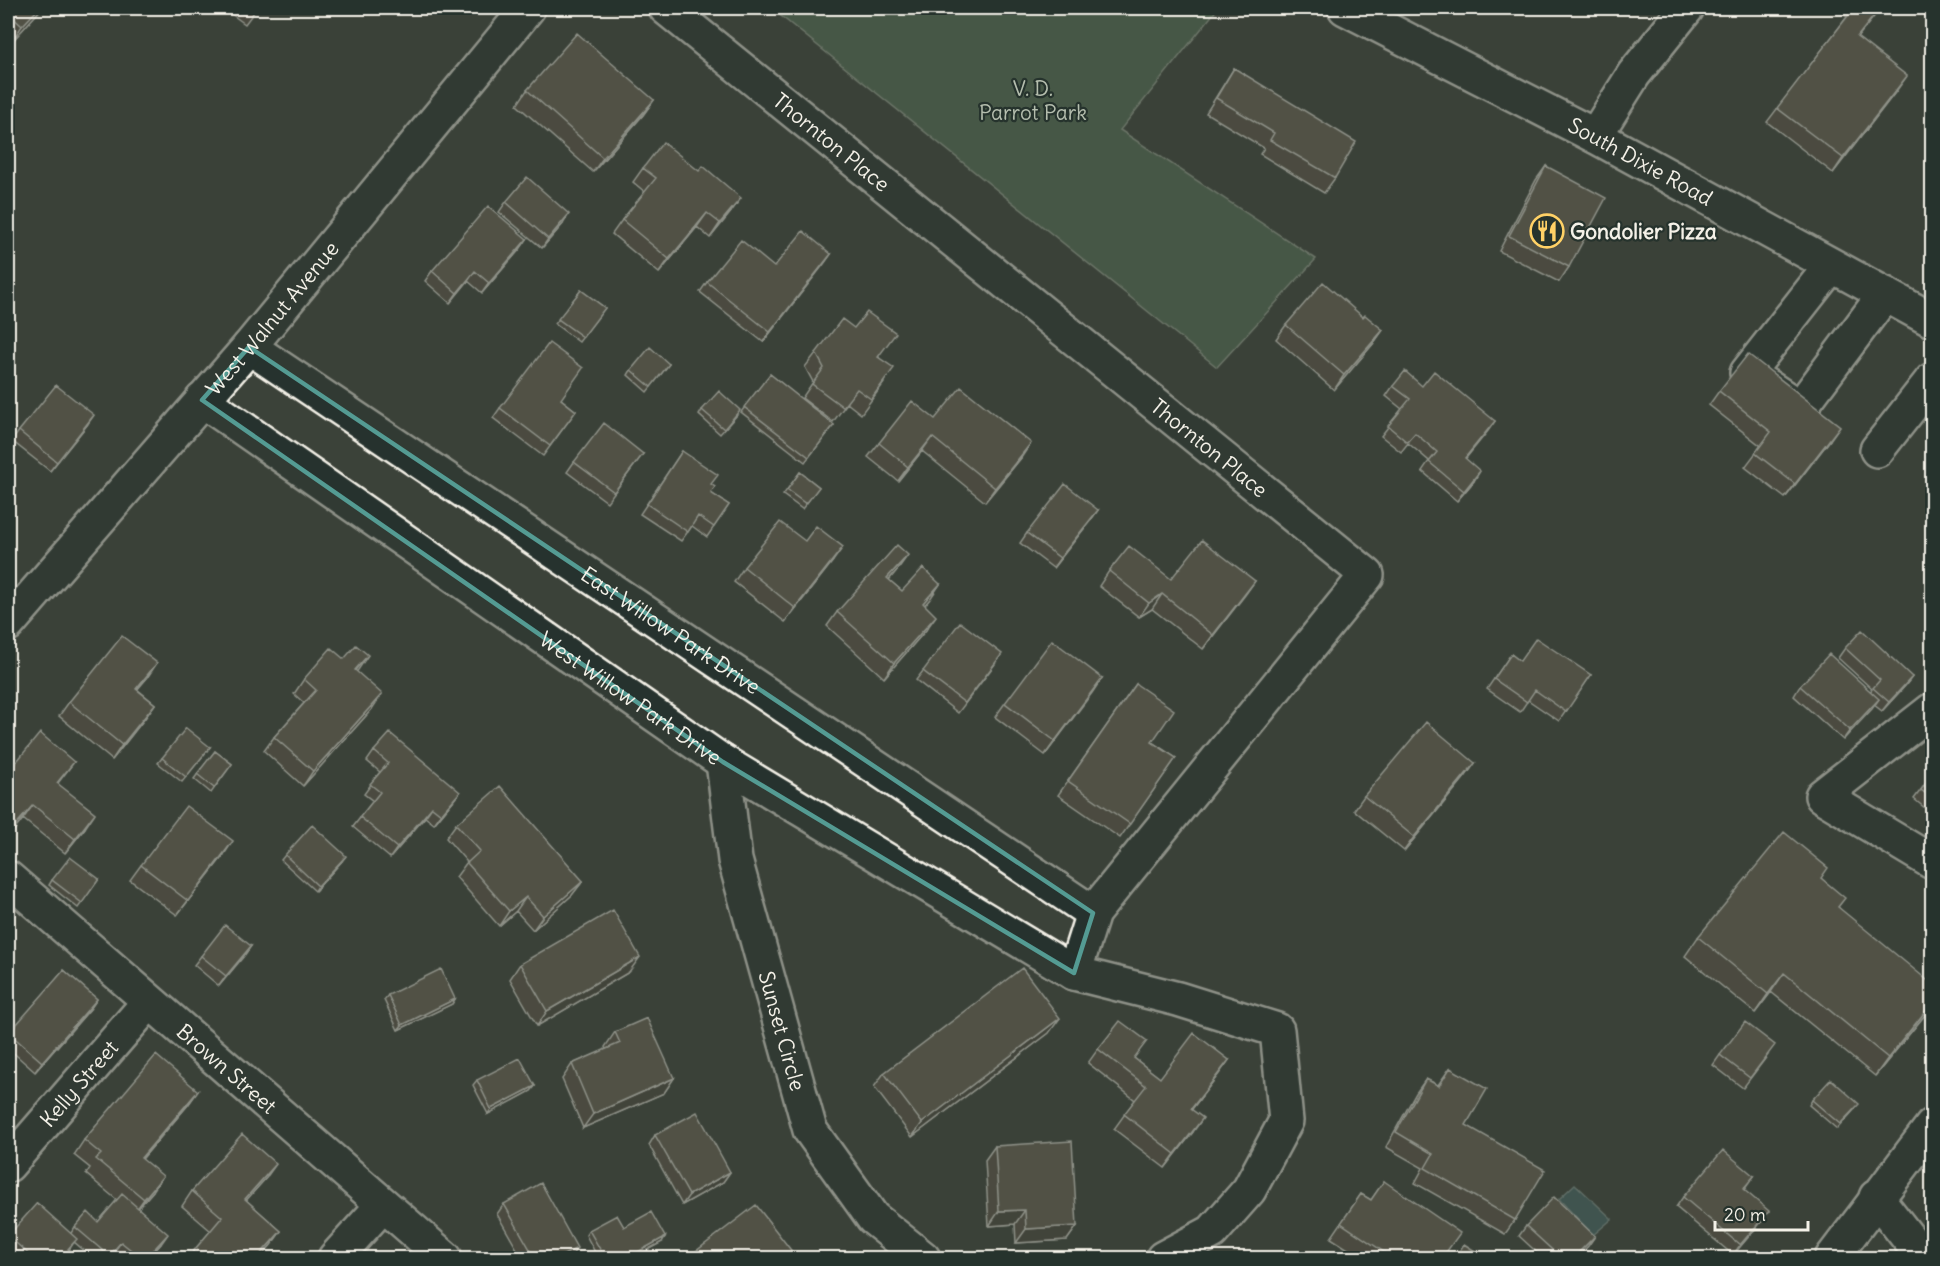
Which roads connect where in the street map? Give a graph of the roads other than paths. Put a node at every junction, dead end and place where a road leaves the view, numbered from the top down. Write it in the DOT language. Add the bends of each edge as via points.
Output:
graph roads {
  1 [pos="528,8"];
  2 [pos="666,8"];
  3 [pos="1345,8"];
  4 [pos="1688,8"];
  5 [pos="1595,136"];
  6 [pos="1831,266"];
  7 [pos="1885,294"];
  8 [pos="1932,320"];
  9 [pos="249,347"];
  10 [pos="1932,380"];
  11 [pos="202,400"];
  12 [pos="1877,450"];
  13 [pos="8,624"];
  14 [pos="1932,710"];
  15 [pos="723,762"];
  16 [pos="1932,862"];
  17 [pos="8,878"];
  18 [pos="1093,913"];
  19 [pos="1074,973"];
  20 [pos="149,1002"];
  21 [pos="1932,1126"];
  22 [pos="8,1165"];
  23 [pos="1876,1197"];
  24 [pos="383,1204"];
  25 [pos="335,1258"];
  26 [pos="445,1258"];
  27 [pos="923,1258"];
  28 [pos="1162,1258"];
  29 [pos="1832,1258"];
  30 [pos="1923,1258"];
  1 -- 9 [label="street, West Walnut Avenue"];
  2 -- 18 [label="street, Thornton Place" via="1367,575"];
  3 -- 5 [label="street, South Dixie Road"];
  4 -- 5 [label="street" via="1634,74"];
  5 -- 6 [label="street, South Dixie Road"];
  6 -- 7 [label="street, South Dixie Road"];
  6 -- 7 [label="street" via="1747,373 1800,408"];
  7 -- 8 [label="street, South Dixie Road"];
  9 -- 11 [label="street, West Walnut Avenue"];
  9 -- 18 [label="street, East Willow Park Drive"];
  10 -- 12 [label="street"];
  11 -- 13 [label="street, West Walnut Avenue"];
  11 -- 15 [label="street, West Willow Park Drive"];
  14 -- 16 [label="street" via="1822,796"];
  15 -- 19 [label="street, West Willow Park Drive"];
  15 -- 27 [label="street, Sunset Circle" via="735,860 810,1130 873,1218"];
  17 -- 20 [label="street, Brown Street"];
  18 -- 19 [label="street, Thornton Place"];
  19 -- 28 [label="street" via="1179,999 1277,1030 1286,1121 1249,1190 1212,1232"];
  20 -- 22 [label="street, Kelly Street"];
  20 -- 24 [label="street, Brown Street"];
  21 -- 23 [label="street"];
  23 -- 29 [label="street"];
  23 -- 30 [label="street"];
  24 -- 25 [label="street"];
  24 -- 26 [label="street, Brown Street"];
}
